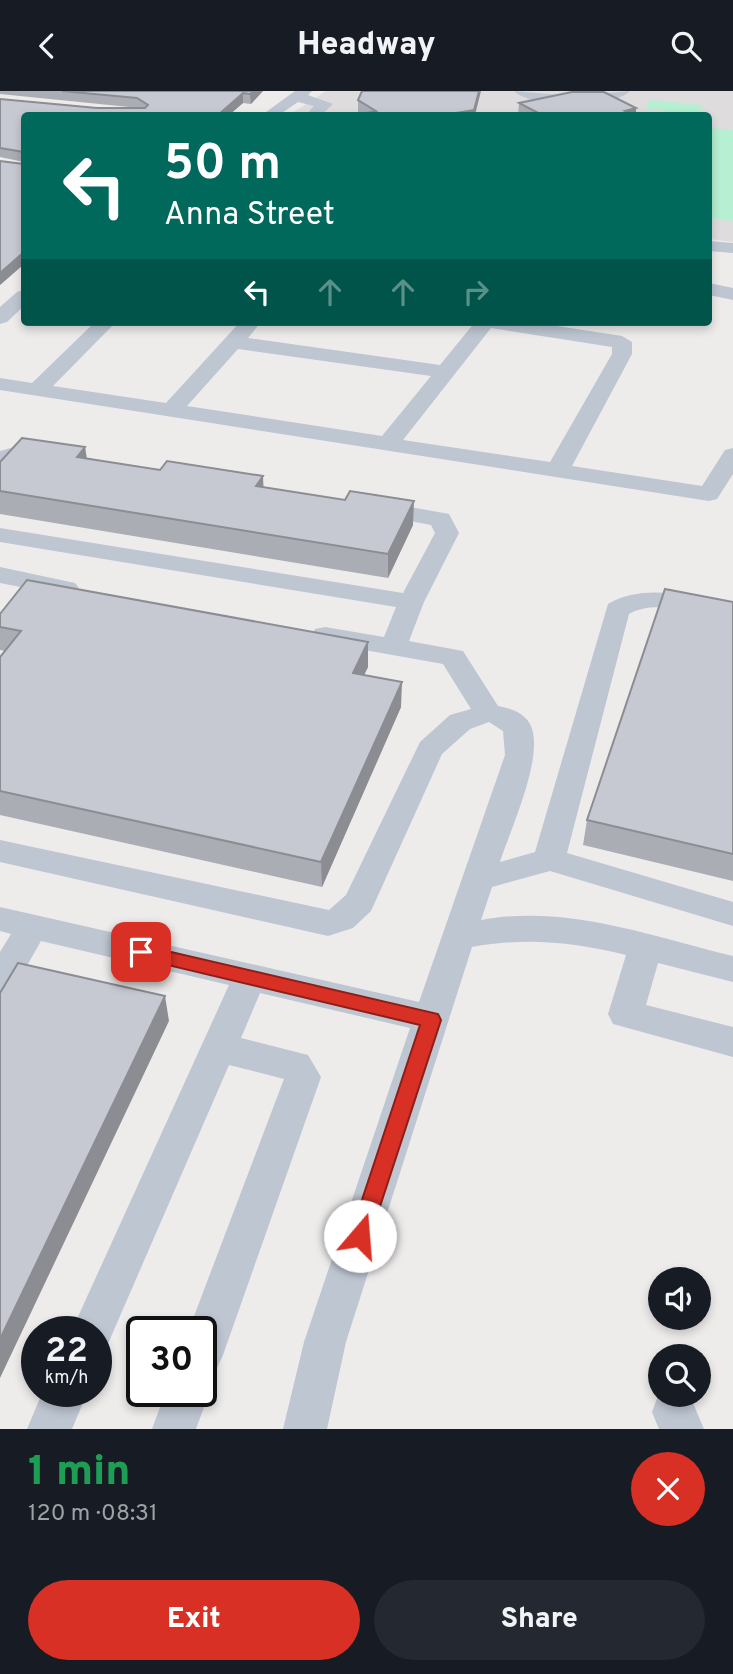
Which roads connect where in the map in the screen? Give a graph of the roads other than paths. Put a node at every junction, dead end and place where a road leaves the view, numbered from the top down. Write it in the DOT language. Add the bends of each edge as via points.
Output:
graph roads {
  1 [pos="521,91"];
  2 [pos="623,91"];
  3 [pos="301,94"];
  4 [pos="274,112"];
  5 [pos="316,112"];
  6 [pos="712,246"];
  7 [pos="733,249"];
  8 [pos="712,290"];
  9 [pos="733,294"];
  10 [pos="21,299"];
  11 [pos="0,318"];
  12 [pos="102,326"];
  13 [pos="247,326"];
  14 [pos="482,326"];
  15 [pos="518,326"];
  16 [pos="233,342"];
  17 [pos="446,372"];
  18 [pos="0,384"];
  19 [pos="37,390"];
  20 [pos="172,411"];
  21 [pos="388,445"];
  22 [pos="733,455"];
  23 [pos="73,457"];
  24 [pos="0,458"];
  25 [pos="557,471"];
  26 [pos="348,503"];
  27 [pos="0,535"];
  28 [pos="0,575"];
  29 [pos="94,593"];
  30 [pos="411,602"];
  31 [pos="733,613"];
  32 [pos="293,629"];
  33 [pos="393,647"];
  34 [pos="488,713"];
  35 [pos="0,851"];
  36 [pos="549,859"];
  37 [pos="480,877"];
  38 [pos="733,914"];
  39 [pos="16,923"];
  40 [pos="460,937"];
  41 [pos="645,947"];
  42 [pos="733,969"];
  43 [pos="250,977"];
  44 [pos="0,982"];
  45 [pos="431,1020"];
  46 [pos="733,1042"];
  47 [pos="218,1047"];
  48 [pos="99,1316"];
  49 [pos="215,1316"];
  50 [pos="59,1407"];
  51 [pos="182,1407"];
  52 [pos="49,1429"];
  53 [pos="174,1429"];
  54 [pos="305,1429"];
  1 -- 2 [label="street" via="559,100 596,99"];
  3 -- 4 [label="street"];
  3 -- 5 [label="street" via="325,104"];
  6 -- 7 [label="street"];
  8 -- 9 [label="street"];
  10 -- 11 [label="street"];
  12 -- 19 [label="street"];
  13 -- 16 [label="street"];
  14 -- 17 [label="street"];
  15 -- 25 [label="street" via="622,342 622,354"];
  16 -- 17 [label="street"];
  16 -- 20 [label="street"];
  17 -- 21 [label="street"];
  18 -- 19 [label="street"];
  19 -- 20 [label="street"];
  20 -- 21 [label="street"];
  21 -- 25 [label="street"];
  22 -- 25 [label="street" via="709,494"];
  23 -- 24 [label="street" via="24,451"];
  26 -- 30 [label="street" via="428,516 444,524 447,533"];
  27 -- 30 [label="street"];
  28 -- 29 [label="street"];
  30 -- 33 [label="street"];
  31 -- 36 [label="street" via="644,599 617,610"];
  32 -- 33 [label="street"];
  33 -- 34 [label="street" via="453,657"];
  34 -- 35 [label="street" via="460,722 430,749 359,902 341,919 328,923"];
  34 -- 37 [label="street" via="503,716 517,727 520,755"];
  36 -- 37 [label="street"];
  36 -- 38 [label="street"];
  37 -- 40 [label="street"];
  39 -- 43 [label="street"];
  39 -- 44 [label="street"];
  40 -- 41 [label="street" via="507,928 580,931"];
  40 -- 45 [label="street"];
  41 -- 42 [label="street"];
  41 -- 46 [label="street" via="626,1014"];
  43 -- 45 [label="street"];
  43 -- 47 [label="street"];
  45 -- 54 [label="street" via="325,1342"];
  47 -- 48 [label="street"];
  47 -- 49 [label="street" via="295,1066 303,1077"];
  50 -- 52 [label="street"];
  51 -- 53 [label="street"];
}
